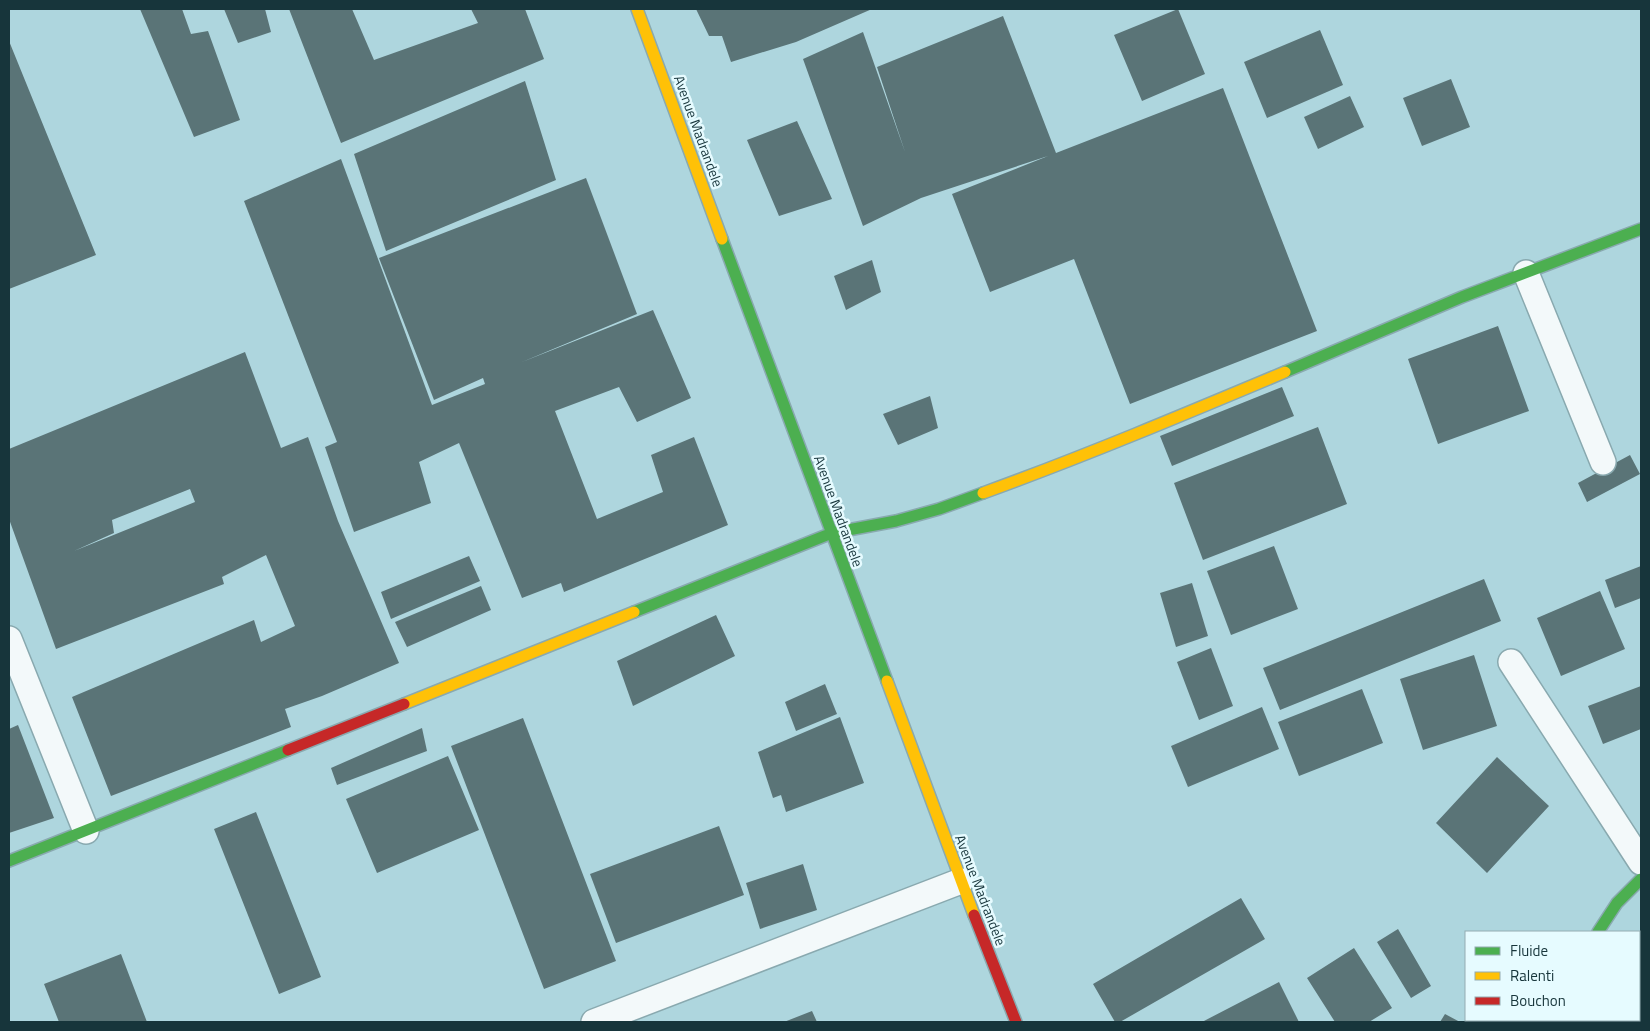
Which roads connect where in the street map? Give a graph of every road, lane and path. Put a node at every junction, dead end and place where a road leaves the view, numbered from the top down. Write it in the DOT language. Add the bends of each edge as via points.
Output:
graph roads {
  1 [pos="637,9"];
  2 [pos="1641,229"];
  3 [pos="1526,273"];
  4 [pos="1603,462"];
  5 [pos="832,533"];
  6 [pos="9,640"];
  7 [pos="1511,662"];
  8 [pos="86,831"];
  9 [pos="9,861"];
  10 [pos="1641,862"];
  11 [pos="1641,879"];
  12 [pos="961,881"];
  13 [pos="1599,931"];
  14 [pos="594,1022"];
  15 [pos="1016,1022"];
  1 -- 5 [label="street, Avenue Madrandele"];
  2 -- 3 [label="street"];
  3 -- 4 [label="street"];
  3 -- 5 [label="street" via="1028,477 939,509"];
  5 -- 8 [label="street"];
  5 -- 12 [label="street, Avenue Madrandele"];
  6 -- 8 [label="street"];
  7 -- 10 [label="street"];
  8 -- 9 [label="street"];
  11 -- 13 [label="street" via="1617,903"];
  12 -- 14 [label="street"];
  12 -- 15 [label="street, Avenue Madrandele"];
}
